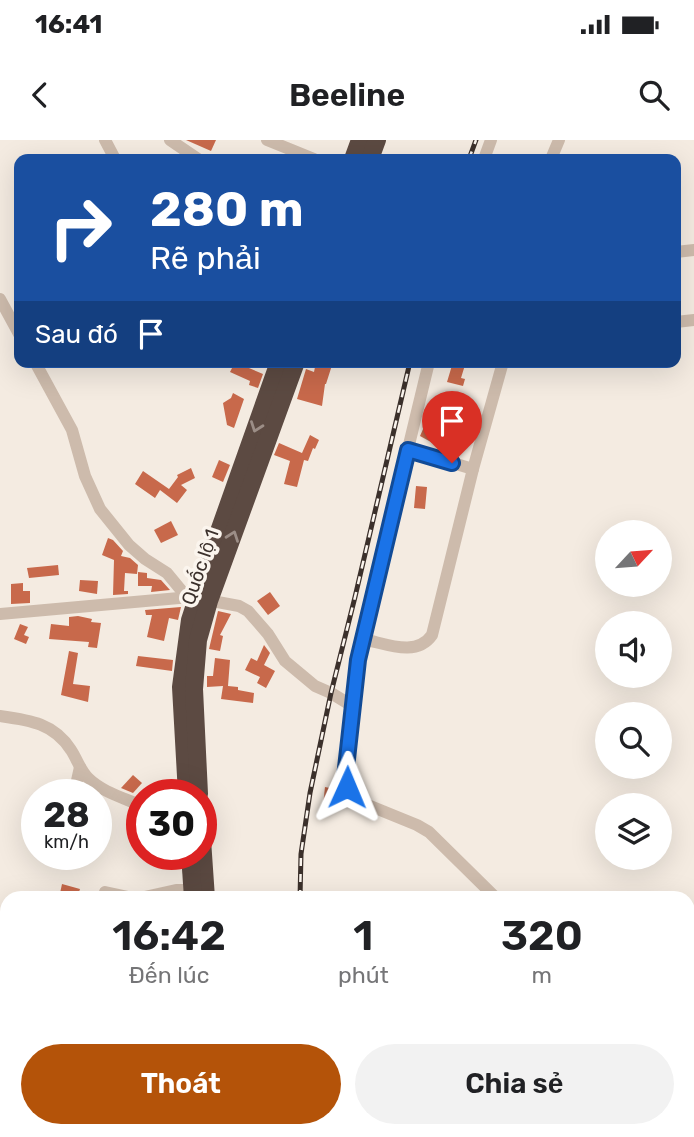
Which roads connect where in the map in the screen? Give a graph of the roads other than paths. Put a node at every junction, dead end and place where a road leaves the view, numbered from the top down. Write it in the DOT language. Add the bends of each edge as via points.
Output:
graph roads {
  1 [pos="170,140"];
  2 [pos="267,140"];
  3 [pos="284,153"];
  4 [pos="191,154"];
  5 [pos="0,299"];
  6 [pos="14,325"];
  7 [pos="38,368"];
  8 [pos="277,368"];
  9 [pos="293,368"];
  10 [pos="428,368"];
  11 [pos="501,368"];
  12 [pos="408,450"];
  13 [pos="474,469"];
  14 [pos="197,599"];
  15 [pos="0,614"];
  16 [pos="362,639"];
  17 [pos="354,707"];
  18 [pos="0,716"];
  19 [pos="80,767"];
  20 [pos="78,779"];
  21 [pos="186,779"];
  22 [pos="198,779"];
  23 [pos="126,798"];
  24 [pos="193,870"];
  25 [pos="198,870"];
  26 [pos="196,891"];
  27 [pos="197,891"];
  28 [pos="489,891"];
  1 -- 4 [label="street"];
  2 -- 3 [label="street"];
  5 -- 6 [label="street"];
  7 -- 14 [label="street" via="72,430 100,509 129,545"];
  8 -- 14 [label="highway, Quốc lộ 1, one-way"];
  14 -- 9 [label="highway, Quốc lộ 1, one-way"];
  10 -- 12 [label="street"];
  11 -- 13 [label="street"];
  12 -- 13 [label="street"];
  12 -- 16 [label="street"];
  13 -- 16 [label="street" via="432,635 415,648"];
  14 -- 15 [label="street"];
  14 -- 17 [label="street" via="248,611 285,661 315,686"];
  14 -- 21 [label="highway, Quốc lộ 1" via="181,687"];
  14 -- 22 [label="highway, Quốc lộ 1" via="194,689"];
  16 -- 17 [label="street"];
  17 -- 28 [label="street" via="345,777 352,795 429,832"];
  18 -- 19 [label="street" via="28,719 56,733"];
  19 -- 20 [label="street"];
  19 -- 23 [label="street" via="98,785"];
  24 -- 26 [label="highway"];
  25 -- 27 [label="highway"];
}
